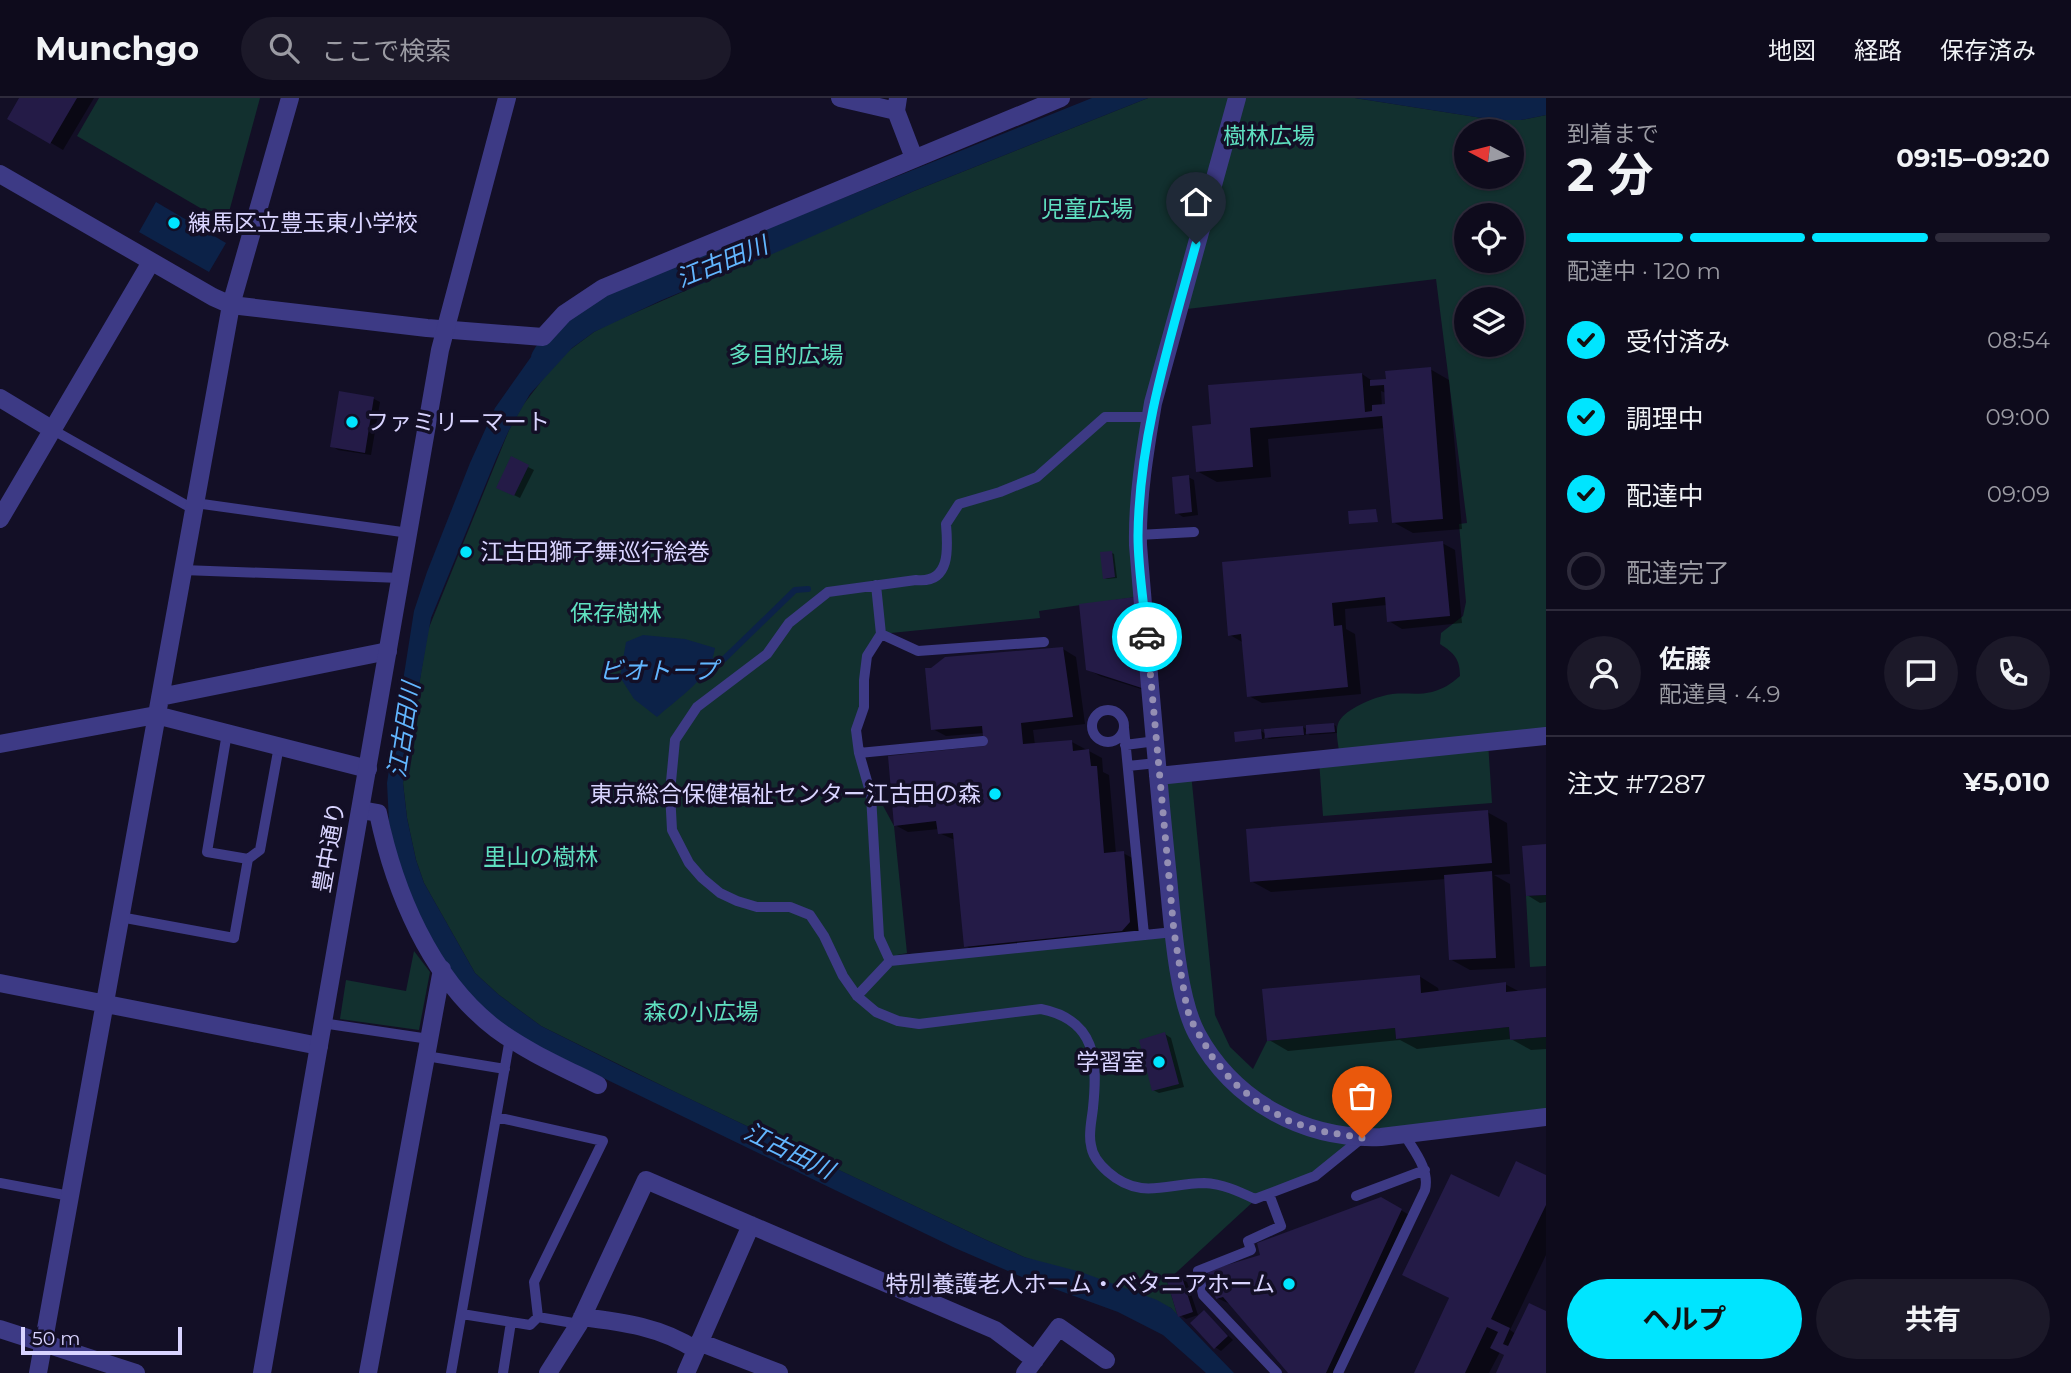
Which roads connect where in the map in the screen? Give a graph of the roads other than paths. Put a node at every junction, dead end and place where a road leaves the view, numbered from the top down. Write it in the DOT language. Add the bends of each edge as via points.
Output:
graph roads {
  1 [pos="290,98"];
  2 [pos="507,98"];
  3 [pos="840,98"];
  4 [pos="1061,98"];
  5 [pos="1237,98"];
  6 [pos="897,104"];
  7 [pos="914,158"];
  8 [pos="3,183"];
  9 [pos="151,262"];
  10 [pos="231,305"];
  11 [pos="445,329"];
  12 [pos="0,398"];
  13 [pos="1151,417"];
  14 [pos="53,430"];
  15 [pos="194,506"];
  16 [pos="0,519"];
  17 [pos="1194,532"];
  18 [pos="409,533"];
  19 [pos="1138,535"];
  20 [pos="183,570"];
  21 [pos="401,578"];
  22 [pos="876,585"];
  23 [pos="881,634"];
  24 [pos="1044,642"];
  25 [pos="388,651"];
  26 [pos="158,706"];
  27 [pos="1124,728"];
  28 [pos="227,733"];
  29 [pos="1546,736"];
  30 [pos="984,741"];
  31 [pos="1156,741"];
  32 [pos="0,744"];
  33 [pos="1125,745"];
  34 [pos="279,746"];
  35 [pos="859,753"];
  36 [pos="1128,766"];
  37 [pos="368,769"];
  38 [pos="1158,769"];
  39 [pos="361,810"];
  40 [pos="248,859"];
  41 [pos="120,917"];
  42 [pos="1174,932"];
  43 [pos="1144,935"];
  44 [pos="890,961"];
  45 [pos="442,969"];
  46 [pos="0,983"];
  47 [pos="857,996"];
  48 [pos="105,1003"];
  49 [pos="322,1023"];
  50 [pos="510,1038"];
  51 [pos="319,1046"];
  52 [pos="427,1048"];
  53 [pos="505,1069"];
  54 [pos="598,1086"];
  55 [pos="496,1116"];
  56 [pos="1546,1117"];
  57 [pos="1404,1134"];
  58 [pos="1362,1138"];
  59 [pos="1424,1170"];
  60 [pos="0,1183"];
  61 [pos="1269,1194"];
  62 [pos="70,1196"];
  63 [pos="1356,1196"];
  64 [pos="751,1225"];
  65 [pos="462,1314"];
  66 [pos="538,1317"];
  67 [pos="580,1321"];
  68 [pos="511,1322"];
  69 [pos="0,1329"];
  70 [pos="43,1343"];
  71 [pos="698,1346"];
  72 [pos="1106,1360"];
  73 [pos="1030,1366"];
  74 [pos="38,1373"];
  75 [pos="136,1373"];
  76 [pos="262,1373"];
  77 [pos="368,1373"];
  78 [pos="451,1373"];
  79 [pos="503,1373"];
  80 [pos="548,1373"];
  81 [pos="686,1373"];
  82 [pos="779,1373"];
  83 [pos="1277,1373"];
  84 [pos="1338,1373"];
  1 -- 10 [label="street"];
  2 -- 11 [label="street, 豊中通り"];
  3 -- 6 [label="street"];
  4 -- 7 [label="street"];
  5 -- 13 [label="street"];
  6 -- 7 [label="street"];
  7 -- 11 [label="street" via="603,288 564,314 542,337"];
  8 -- 9 [label="street"];
  9 -- 10 [label="street"];
  9 -- 14 [label="street"];
  10 -- 11 [label="street"];
  10 -- 15 [label="street"];
  11 -- 18 [label="street, 豊中通り"];
  12 -- 14 [label="street"];
  13 -- 19 [label="street"];
  13 -- 22 [label="lane" via="1105,417 1037,477 959,504 946,524 949,552 941,572 926,581"];
  14 -- 15 [label="lane"];
  14 -- 16 [label="street"];
  15 -- 18 [label="lane"];
  15 -- 20 [label="street"];
  17 -- 19 [label="lane"];
  18 -- 21 [label="street, 豊中通り"];
  19 -- 31 [label="street"];
  20 -- 21 [label="lane"];
  20 -- 26 [label="street"];
  21 -- 25 [label="street, 豊中通り"];
  22 -- 23 [label="lane"];
  22 -- 47 [label="lane" via="828,592 789,623 767,653 697,707 675,740 670,792 671,830 702,878 737,901 757,907 790,907 810,915"];
  23 -- 24 [label="lane" via="918,652"];
  23 -- 35 [label="lane" via="867,656 864,707 856,730"];
  25 -- 26 [label="street"];
  25 -- 37 [label="street, 豊中通り"];
  26 -- 28 [label="street"];
  26 -- 32 [label="street"];
  26 -- 41 [label="street"];
  27 -- 33 [label="lane"];
  28 -- 34 [label="street"];
  28 -- 40 [label="lane" via="207,852"];
  29 -- 38 [label="street"];
  30 -- 35 [label="lane"];
  31 -- 33 [label="lane"];
  31 -- 38 [label="street"];
  33 -- 36 [label="lane"];
  34 -- 37 [label="street"];
  34 -- 40 [label="lane" via="260,850"];
  35 -- 44 [label="lane" via="871,795 879,937"];
  36 -- 38 [label="lane"];
  36 -- 43 [label="lane"];
  37 -- 39 [label="street, 豊中通り"];
  38 -- 42 [label="street"];
  39 -- 45 [label="street" via="378,813 406,905"];
  39 -- 49 [label="street, 豊中通り"];
  40 -- 41 [label="lane" via="234,938"];
  41 -- 48 [label="street"];
  42 -- 43 [label="lane"];
  42 -- 58 [label="street" via="1187,1009 1202,1042 1233,1082 1291,1122"];
  43 -- 44 [label="lane"];
  44 -- 47 [label="lane"];
  45 -- 50 [label="street" via="480,1016"];
  45 -- 52 [label="street"];
  46 -- 48 [label="street"];
  47 -- 61 [label="lane" via="876,1012 919,1024 1025,1009 1058,1012 1086,1035 1093,1050 1096,1083 1091,1146 1108,1172 1134,1187 1152,1190 1204,1183 1224,1185 1255,1199"];
  48 -- 51 [label="street"];
  48 -- 62 [label="street"];
  49 -- 51 [label="street, 豊中通り"];
  49 -- 52 [label="lane"];
  50 -- 53 [label="lane"];
  50 -- 54 [label="street"];
  51 -- 76 [label="street, 豊中通り"];
  52 -- 53 [label="lane"];
  52 -- 77 [label="street"];
  53 -- 55 [label="lane"];
  55 -- 65 [label="lane"];
  55 -- 66 [label="lane" via="603,1141 534,1282"];
  56 -- 57 [label="street"];
  57 -- 58 [label="street"];
  57 -- 59 [label="lane"];
  58 -- 61 [label="lane" via="1315,1176"];
  59 -- 63 [label="lane"];
  59 -- 84 [label="lane" via="1424,1190"];
  60 -- 62 [label="lane"];
  61 -- 83 [label="lane" via="1281,1226 1248,1241 1251,1250 1198,1271 1203,1295"];
  62 -- 70 [label="street"];
  64 -- 67 [label="street" via="646,1180"];
  64 -- 71 [label="street"];
  64 -- 73 [label="street" via="995,1330"];
  65 -- 68 [label="lane"];
  65 -- 78 [label="lane"];
  66 -- 67 [label="lane"];
  66 -- 68 [label="lane" via="530,1325"];
  67 -- 71 [label="street" via="650,1328"];
  67 -- 80 [label="street"];
  68 -- 79 [label="lane"];
  69 -- 70 [label="street"];
  70 -- 74 [label="street"];
  70 -- 75 [label="street"];
  71 -- 81 [label="street"];
  71 -- 82 [label="street"];
  72 -- 73 [label="street" via="1059,1326"];
}
